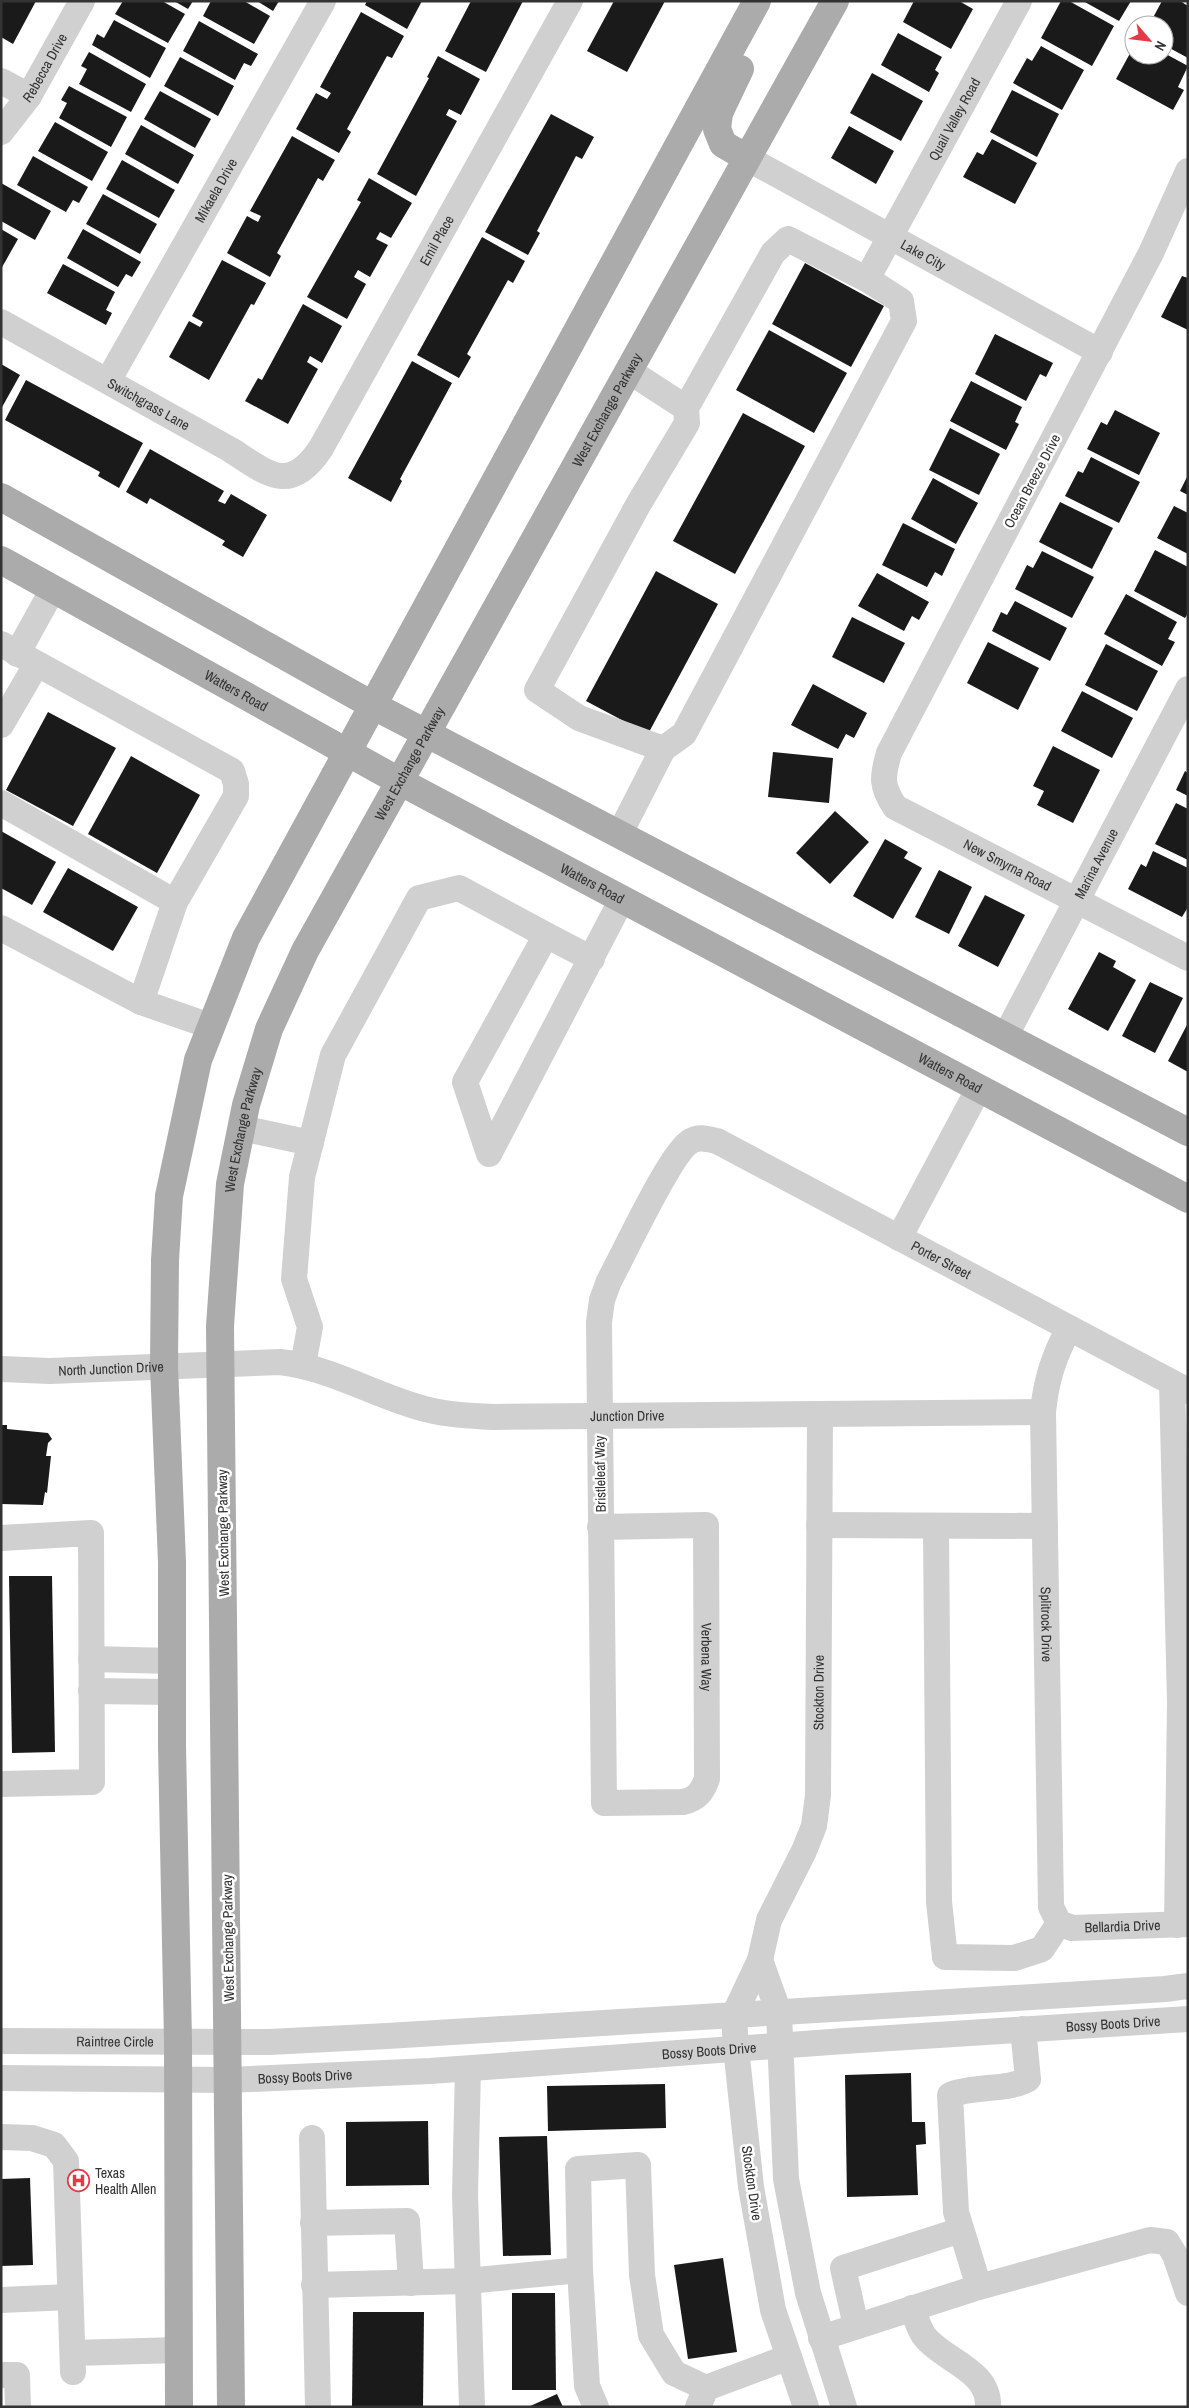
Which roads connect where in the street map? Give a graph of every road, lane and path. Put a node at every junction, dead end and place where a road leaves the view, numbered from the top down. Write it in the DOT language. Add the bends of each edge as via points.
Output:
graph roads {
  1 [pos="82,1"];
  2 [pos="323,1"];
  3 [pos="570,1"];
  4 [pos="757,1"];
  5 [pos="776,1"];
  6 [pos="815,1"];
  7 [pos="835,1"];
  8 [pos="1019,1"];
  9 [pos="807,53"];
  10 [pos="1,81"];
  11 [pos="29,96"];
  12 [pos="1,132"];
  13 [pos="748,158"];
  14 [pos="1188,171"];
  15 [pos="890,237"];
  16 [pos="867,279"];
  17 [pos="1,322"];
  18 [pos="1100,352"];
  19 [pos="629,371"];
  20 [pos="108,381"];
  21 [pos="686,408"];
  22 [pos="297,474"];
  23 [pos="1,497"];
  24 [pos="1,560"];
  25 [pos="54,589"];
  26 [pos="18,654"];
  27 [pos="1188,689"];
  28 [pos="374,706"];
  29 [pos="1,725"];
  30 [pos="425,733"];
  31 [pos="663,749"];
  32 [pos="347,752"];
  33 [pos="399,781"];
  34 [pos="885,792"];
  35 [pos="1,803"];
  36 [pos="619,835"];
  37 [pos="622,899"];
  38 [pos="1076,901"];
  39 [pos="175,902"];
  40 [pos="1,928"];
  41 [pos="546,935"];
  42 [pos="1188,958"];
  43 [pos="592,959"];
  44 [pos="141,1002"];
  45 [pos="210,1026"];
  46 [pos="1005,1037"];
  47 [pos="979,1088"];
  48 [pos="241,1128"];
  49 [pos="1188,1132"];
  50 [pos="692,1140"];
  51 [pos="311,1143"];
  52 [pos="1188,1199"];
  53 [pos="899,1238"];
  54 [pos="1069,1328"];
  55 [pos="220,1364"];
  56 [pos="303,1365"];
  57 [pos="164,1366"];
  58 [pos="1,1368"];
  59 [pos="1180,1387"];
  60 [pos="1042,1412"];
  61 [pos="820,1414"];
  62 [pos="599,1416"];
  63 [pos="819,1525"];
  64 [pos="936,1526"];
  65 [pos="1044,1526"];
  66 [pos="600,1527"];
  67 [pos="1,1538"];
  68 [pos="91,1659"];
  69 [pos="172,1661"];
  70 [pos="91,1691"];
  71 [pos="172,1692"];
  72 [pos="1184,1701"];
  73 [pos="1,1784"];
  74 [pos="604,1803"];
  75 [pos="1059,1923"];
  76 [pos="1182,1925"];
  77 [pos="760,1960"];
  78 [pos="1188,1986"];
  79 [pos="779,2013"];
  80 [pos="734,2015"];
  81 [pos="1188,2019"];
  82 [pos="1023,2029"];
  83 [pos="229,2040"];
  84 [pos="1,2041"];
  85 [pos="178,2041"];
  86 [pos="781,2046"];
  87 [pos="736,2048"];
  88 [pos="468,2069"];
  89 [pos="1,2078"];
  90 [pos="178,2080"];
  91 [pos="229,2080"];
  92 [pos="1,2138"];
  93 [pos="312,2138"];
  94 [pos="313,2223"];
  95 [pos="961,2230"];
  96 [pos="580,2270"];
  97 [pos="467,2281"];
  98 [pos="411,2283"];
  99 [pos="314,2285"];
  100 [pos="979,2287"];
  101 [pos="1188,2293"];
  102 [pos="70,2297"];
  103 [pos="1,2300"];
  104 [pos="912,2308"];
  105 [pos="856,2326"];
  106 [pos="821,2338"];
  107 [pos="178,2350"];
  108 [pos="789,2357"];
  109 [pos="1,2375"];
  110 [pos="702,2398"];
  111 [pos="18,2407"];
  112 [pos="179,2407"];
  113 [pos="231,2407"];
  114 [pos="318,2407"];
  115 [pos="472,2407"];
  116 [pos="596,2407"];
  117 [pos="806,2407"];
  118 [pos="844,2407"];
  119 [pos="988,2407"];
  1 -- 11 [label="street, Rebecca Drive"];
  2 -- 20 [label="street, Mikaela Drive"];
  3 -- 22 [label="street, Emil Place" via="321,448 311,463"];
  4 -- 28 [label="main road"];
  5 -- 13 [label="main road" via="719,113 717,129 723,144"];
  6 -- 9 [label="main road"];
  7 -- 9 [label="main road, West Exchange Parkway"];
  8 -- 15 [label="street, Quail Valley Road"];
  9 -- 13 [label="main road, West Exchange Parkway"];
  10 -- 11 [label="street"];
  11 -- 12 [label="street, Rebecca Drive"];
  13 -- 15 [label="street, Lake City"];
  13 -- 19 [label="main road, West Exchange Parkway"];
  14 -- 18 [label="street, Ocean Breeze Drive" via="1151,253"];
  15 -- 16 [label="street, Quail Valley Road"];
  15 -- 18 [label="street, Lake City"];
  16 -- 21 [label="street" via="788,238 773,253"];
  16 -- 31 [label="street" via="901,301 904,321 684,734"];
  17 -- 20 [label="street, Switchgrass Lane"];
  18 -- 34 [label="street, Ocean Breeze Drive" via="889,753 883,774"];
  19 -- 21 [label="street"];
  19 -- 30 [label="main road, West Exchange Parkway"];
  20 -- 22 [label="street, Switchgrass Lane" via="266,472 282,477"];
  21 -- 31 [label="street" via="687,423 638,505 537,690 579,718"];
  23 -- 28 [label="main road"];
  24 -- 25 [label="main road, Watters Road"];
  25 -- 26 [label="street"];
  25 -- 32 [label="main road, Watters Road"];
  26 -- 29 [label="street"];
  26 -- 39 [label="street" via="232,771 236,796"];
  27 -- 38 [label="street, Marina Avenue"];
  28 -- 30 [label="main road"];
  28 -- 32 [label="main road"];
  30 -- 33 [label="main road, West Exchange Parkway"];
  30 -- 36 [label="main road"];
  31 -- 36 [label="street"];
  32 -- 33 [label="main road, Watters Road"];
  32 -- 45 [label="main road" via="246,938"];
  33 -- 37 [label="main road, Watters Road"];
  33 -- 48 [label="main road, West Exchange Parkway" via="305,951 269,1028"];
  34 -- 38 [label="street, New Smyrna Road" via="895,807 907,814"];
  35 -- 39 [label="street"];
  36 -- 46 [label="main road"];
  37 -- 43 [label="street"];
  37 -- 47 [label="main road, Watters Road"];
  38 -- 42 [label="street, New Smyrna Road"];
  38 -- 46 [label="street, Marina Avenue"];
  39 -- 44 [label="street"];
  40 -- 44 [label="street"];
  41 -- 43 [label="street"];
  41 -- 43 [label="street" via="465,1082 489,1154"];
  41 -- 51 [label="street" via="459,888 419,898 334,1055"];
  44 -- 45 [label="street"];
  45 -- 57 [label="main road" via="198,1060 169,1196"];
  46 -- 49 [label="main road"];
  47 -- 52 [label="main road, Watters Road"];
  47 -- 53 [label="street"];
  48 -- 51 [label="street"];
  48 -- 55 [label="main road, West Exchange Parkway" via="230,1184"];
  50 -- 53 [label="street, Porter Street" via="703,1137 717,1141"];
  50 -- 62 [label="street, Bristleleaf Way" via="674,1156 602,1300"];
  51 -- 56 [label="street" via="302,1177 294,1279 310,1327"];
  53 -- 54 [label="street, Porter Street"];
  54 -- 59 [label="street, Porter Street"];
  54 -- 60 [label="street, Splitrock Drive" via="1048,1374"];
  55 -- 56 [label="street, Junction Drive" via="280,1362"];
  55 -- 57 [label="street, North Junction Drive"];
  55 -- 83 [label="main road, West Exchange Parkway"];
  56 -- 62 [label="street, Junction Drive" via="426,1409 494,1417"];
  57 -- 58 [label="street, North Junction Drive" via="50,1371"];
  57 -- 69 [label="main road" via="172,1562"];
  59 -- 72 [label="street"];
  60 -- 61 [label="street, Junction Drive"];
  60 -- 65 [label="street, Splitrock Drive"];
  61 -- 62 [label="street, Junction Drive"];
  61 -- 63 [label="street, Stockton Drive"];
  62 -- 66 [label="street, Bristleleaf Way"];
  63 -- 64 [label="street"];
  63 -- 77 [label="street, Stockton Drive" via="817,1803 814,1826 769,1920"];
  64 -- 65 [label="street"];
  64 -- 75 [label="street" via="939,1902 945,1956 1014,1958 1042,1949"];
  65 -- 75 [label="street, Splitrock Drive" via="1051,1907"];
  66 -- 74 [label="street, Bristleleaf Way"];
  66 -- 74 [label="street, Verbena Way" via="706,1525 707,1779 700,1794 692,1800"];
  67 -- 68 [label="street" via="91,1533"];
  68 -- 69 [label="street"];
  68 -- 70 [label="street"];
  69 -- 71 [label="main road"];
  70 -- 71 [label="street"];
  70 -- 73 [label="street" via="92,1782"];
  71 -- 85 [label="main road"];
  72 -- 76 [label="street"];
  75 -- 76 [label="street, Bellardia Drive" via="1072,1928"];
  77 -- 79 [label="street"];
  77 -- 80 [label="street, Stockton Drive"];
  78 -- 79 [label="street"];
  79 -- 80 [label="street"];
  79 -- 86 [label="street"];
  80 -- 83 [label="street" via="378,2037 269,2042"];
  80 -- 87 [label="street, Stockton Drive"];
  81 -- 82 [label="street, Bossy Boots Drive"];
  82 -- 86 [label="street, Bossy Boots Drive"];
  82 -- 95 [label="street" via="1028,2079 1019,2084 967,2088 950,2094 956,2212"];
  83 -- 85 [label="street, Raintree Circle"];
  83 -- 91 [label="main road, West Exchange Parkway"];
  84 -- 85 [label="street, Raintree Circle"];
  85 -- 90 [label="main road"];
  86 -- 87 [label="street, Bossy Boots Drive"];
  86 -- 106 [label="street" via="786,2179 808,2293"];
  87 -- 88 [label="street, Bossy Boots Drive"];
  87 -- 108 [label="street, Stockton Drive" via="752,2187 774,2310"];
  88 -- 91 [label="street, Bossy Boots Drive"];
  88 -- 97 [label="street"];
  89 -- 90 [label="street"];
  90 -- 91 [label="street"];
  90 -- 107 [label="main road"];
  91 -- 113 [label="main road, West Exchange Parkway"];
  92 -- 102 [label="street" via="32,2138 54,2145 66,2161"];
  93 -- 94 [label="street"];
  94 -- 98 [label="street" via="407,2222"];
  94 -- 99 [label="street"];
  95 -- 100 [label="street"];
  95 -- 105 [label="street" via="843,2268"];
  96 -- 97 [label="street"];
  96 -- 110 [label="street" via="578,2169 638,2165 642,2275 651,2335 674,2373"];
  96 -- 116 [label="street" via="588,2386"];
  97 -- 98 [label="street"];
  97 -- 115 [label="street"];
  98 -- 99 [label="street"];
  99 -- 114 [label="street"];
  100 -- 101 [label="street" via="1150,2240 1167,2242 1176,2254"];
  100 -- 104 [label="street"];
  102 -- 103 [label="street"];
  102 -- 107 [label="street" via="73,2362"];
  104 -- 105 [label="street"];
  104 -- 119 [label="street" via="924,2336 982,2382"];
  105 -- 106 [label="street"];
  106 -- 118 [label="street"];
  107 -- 112 [label="main road"];
  108 -- 110 [label="street"];
  108 -- 117 [label="street, Stockton Drive"];
  109 -- 111 [label="street" via="17,2374"];
}
